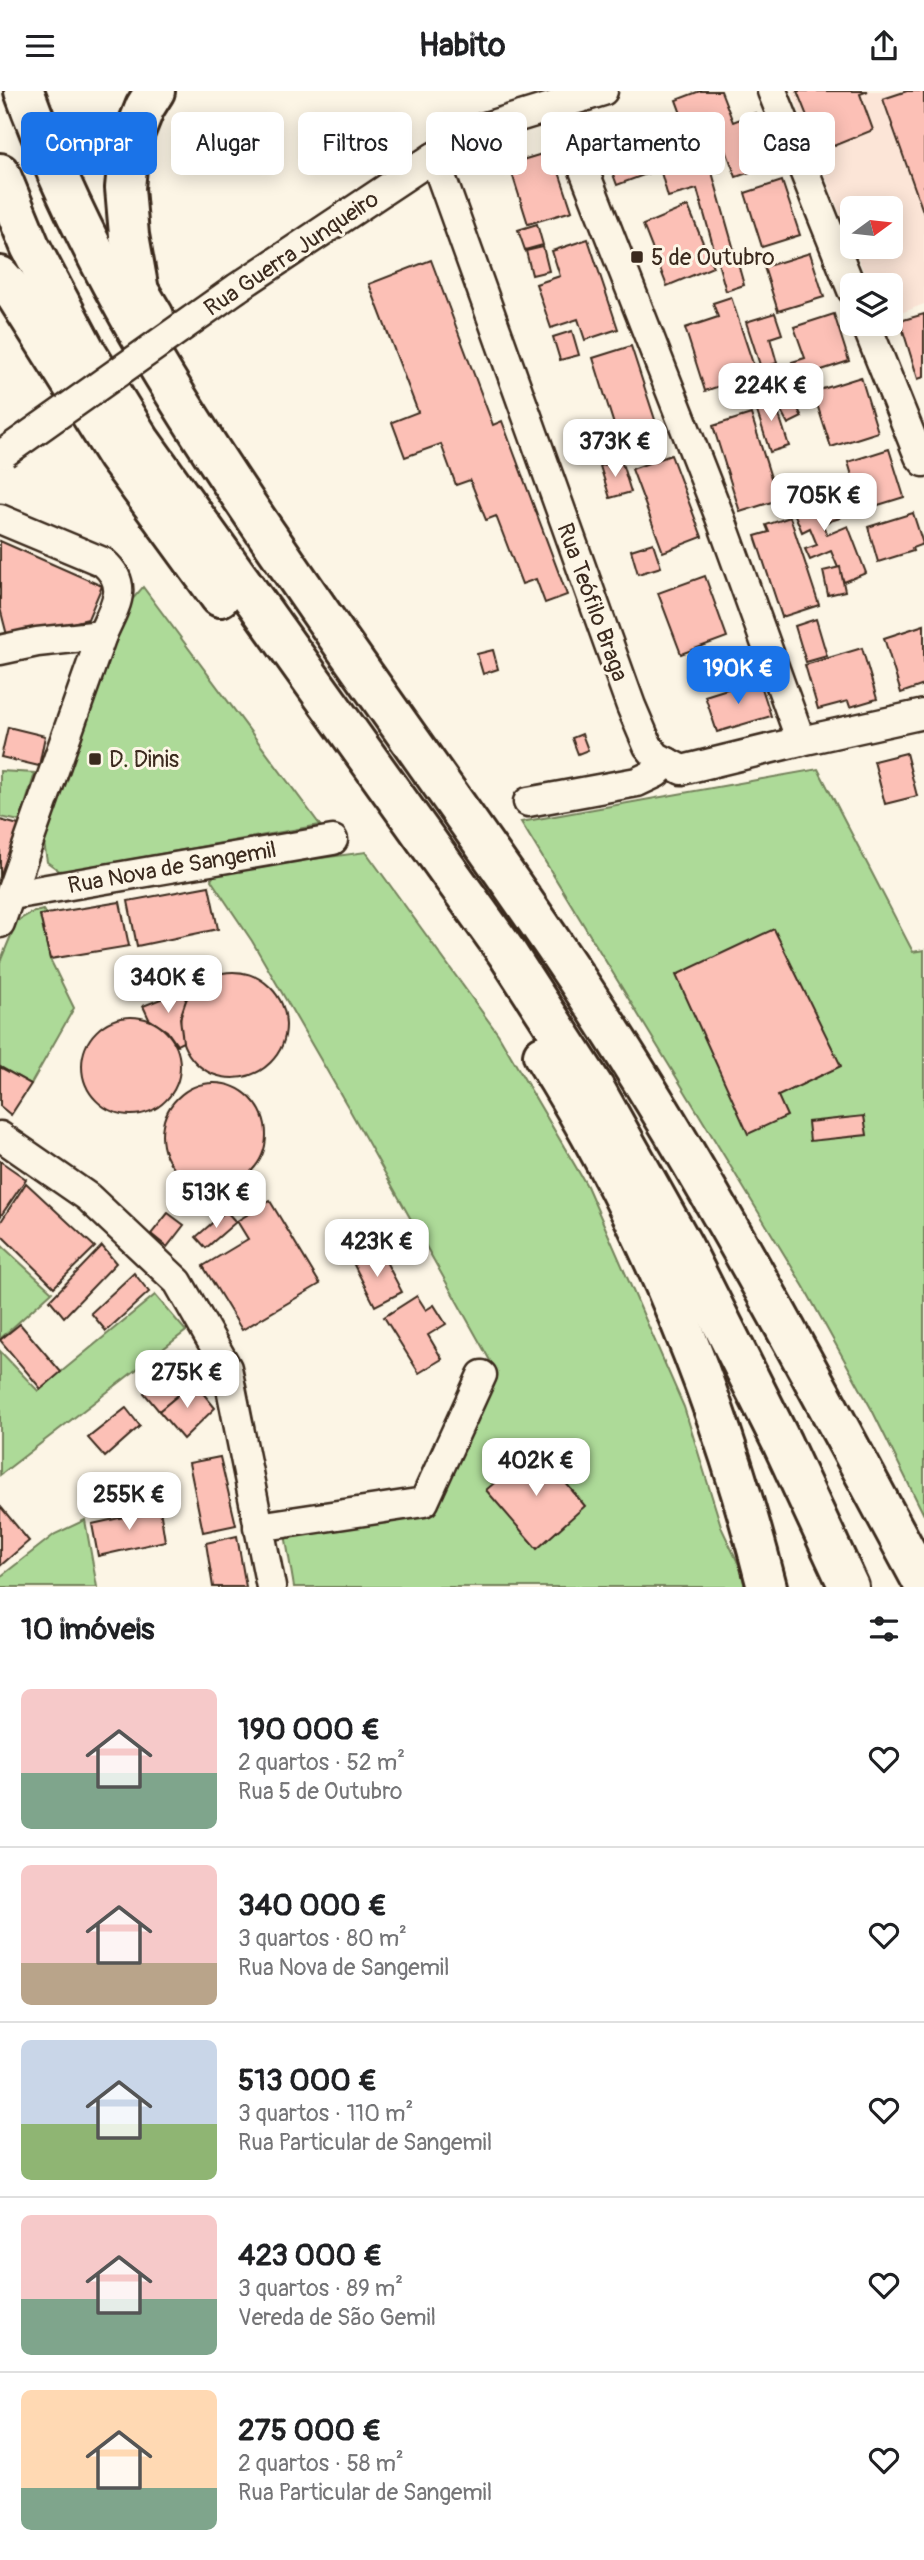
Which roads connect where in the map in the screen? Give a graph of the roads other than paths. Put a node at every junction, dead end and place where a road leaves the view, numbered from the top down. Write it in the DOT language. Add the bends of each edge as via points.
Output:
graph roads {
  1 [pos="24,91"];
  2 [pos="155,91"];
  3 [pos="603,91"];
  4 [pos="772,91"];
  5 [pos="558,104"];
  6 [pos="527,114"];
  7 [pos="426,162"];
  8 [pos="0,173"];
  9 [pos="440,175"];
  10 [pos="845,273"];
  11 [pos="0,276"];
  12 [pos="871,336"];
  13 [pos="2,454"];
  14 [pos="924,462"];
  15 [pos="224,473"];
  16 [pos="0,519"];
  17 [pos="102,635"];
  18 [pos="0,650"];
  19 [pos="924,715"];
  20 [pos="801,741"];
  21 [pos="667,762"];
  22 [pos="528,802"];
  23 [pos="333,839"];
  24 [pos="12,895"];
  25 [pos="0,923"];
  26 [pos="0,1136"];
  27 [pos="482,1375"];
  28 [pos="258,1527"];
  29 [pos="924,1585"];
  30 [pos="271,1587"];
  31 [pos="767,1587"];
  32 [pos="849,1587"];
  1 -- 15 [label="highway" via="88,239"];
  2 -- 15 [label="highway" via="130,147 125,188 129,236 139,291 228,444"];
  3 -- 5 [label="street, Rua Guerra Junqueiro"];
  4 -- 10 [label="street"];
  5 -- 6 [label="street, Rua Guerra Junqueiro"];
  5 -- 20 [label="street" via="721,520"];
  7 -- 13 [label="street, Rua Guerra Junqueiro, bridge" via="237,288"];
  8 -- 32 [label="highway" via="36,257 140,440 508,953 595,1089 683,1246"];
  9 -- 21 [label="street, Rua Teófilo Braga" via="638,726 648,746"];
  11 -- 31 [label="highway" via="117,456 416,863 559,1081 637,1222 702,1378 746,1503"];
  12 -- 14 [label="street"];
  15 -- 29 [label="highway" via="612,1030 773,1304"];
  16 -- 17 [label="street" via="103,562 115,573 120,593"];
  17 -- 18 [label="street"];
  17 -- 24 [label="street"];
  19 -- 20 [label="street"];
  20 -- 21 [label="street" via="682,770"];
  21 -- 22 [label="street" via="636,782"];
  23 -- 24 [label="street, Rua Nova de Sangemil"];
  24 -- 25 [label="street"];
  26 -- 28 [label="street" via="88,1197 178,1282 227,1367"];
  27 -- 28 [label="street" via="424,1502"];
  28 -- 30 [label="street"];
}
